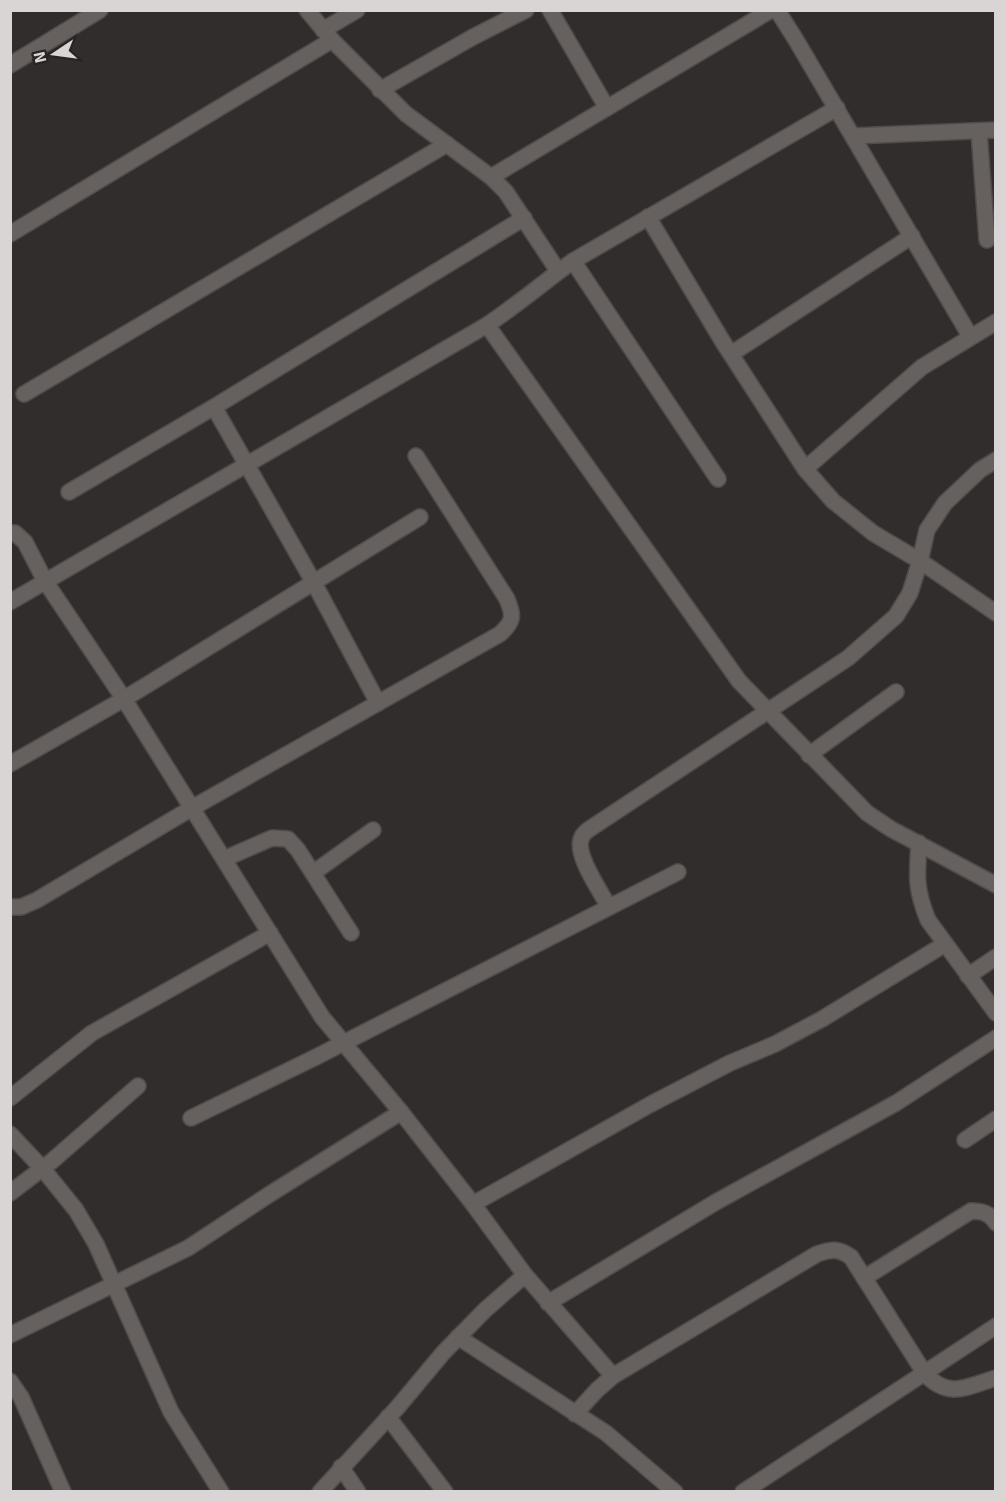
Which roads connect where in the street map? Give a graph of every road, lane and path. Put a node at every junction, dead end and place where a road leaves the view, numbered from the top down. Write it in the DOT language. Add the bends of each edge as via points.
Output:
graph roads {
  1 [pos="100,10"];
  2 [pos="307,10"];
  3 [pos="357,10"];
  4 [pos="526,10"];
  5 [pos="550,10"];
  6 [pos="771,10"];
  7 [pos="777,10"];
  8 [pos="327,34"];
  9 [pos="10,65"];
  10 [pos="380,90"];
  11 [pos="607,108"];
  12 [pos="837,108"];
  13 [pos="996,130"];
  14 [pos="979,131"];
  15 [pos="853,135"];
  16 [pos="447,144"];
  17 [pos="491,177"];
  18 [pos="648,217"];
  19 [pos="524,218"];
  20 [pos="10,234"];
  21 [pos="912,236"];
  22 [pos="987,240"];
  23 [pos="573,261"];
  24 [pos="558,271"];
  25 [pos="996,322"];
  26 [pos="487,325"];
  27 [pos="970,336"];
  28 [pos="731,354"];
  29 [pos="24,394"];
  30 [pos="214,407"];
  31 [pos="416,456"];
  32 [pos="996,460"];
  33 [pos="248,464"];
  34 [pos="805,469"];
  35 [pos="718,479"];
  36 [pos="69,492"];
  37 [pos="420,517"];
  38 [pos="10,533"];
  39 [pos="920,561"];
  40 [pos="45,581"];
  41 [pos="314,583"];
  42 [pos="10,602"];
  43 [pos="994,610"];
  44 [pos="896,692"];
  45 [pos="124,699"];
  46 [pos="378,703"];
  47 [pos="768,712"];
  48 [pos="809,755"];
  49 [pos="10,764"];
  50 [pos="192,808"];
  51 [pos="373,830"];
  52 [pos="920,843"];
  53 [pos="224,859"];
  54 [pos="678,872"];
  55 [pos="313,873"];
  56 [pos="996,885"];
  57 [pos="10,907"];
  58 [pos="609,907"];
  59 [pos="270,933"];
  60 [pos="351,933"];
  61 [pos="945,944"];
  62 [pos="996,957"];
  63 [pos="968,976"];
  64 [pos="996,1013"];
  65 [pos="996,1038"];
  66 [pos="342,1043"];
  67 [pos="138,1086"];
  68 [pos="10,1098"];
  69 [pos="401,1112"];
  70 [pos="191,1118"];
  71 [pos="996,1119"];
  72 [pos="10,1134"];
  73 [pos="965,1140"];
  74 [pos="42,1168"];
  75 [pos="10,1193"];
  76 [pos="473,1204"];
  77 [pos="996,1223"];
  78 [pos="525,1275"];
  79 [pos="864,1278"];
  80 [pos="113,1286"];
  81 [pos="548,1303"];
  82 [pos="996,1326"];
  83 [pos="10,1335"];
  84 [pos="458,1337"];
  85 [pos="925,1374"];
  86 [pos="613,1376"];
  87 [pos="996,1378"];
  88 [pos="10,1381"];
  89 [pos="575,1414"];
  90 [pos="388,1418"];
  91 [pos="341,1467"];
  92 [pos="63,1491"];
  93 [pos="221,1491"];
  94 [pos="320,1491"];
  95 [pos="358,1491"];
  96 [pos="446,1491"];
  97 [pos="675,1491"];
  98 [pos="743,1491"];
  1 -- 9 [label="street"];
  2 -- 8 [label="street"];
  3 -- 8 [label="street"];
  4 -- 10 [label="street"];
  5 -- 11 [label="street"];
  6 -- 11 [label="street"];
  7 -- 12 [label="street"];
  8 -- 10 [label="street"];
  8 -- 20 [label="street"];
  10 -- 16 [label="street"];
  11 -- 17 [label="street"];
  12 -- 15 [label="street"];
  12 -- 18 [label="street"];
  13 -- 14 [label="street"];
  14 -- 15 [label="street"];
  14 -- 22 [label="street"];
  15 -- 21 [label="street"];
  16 -- 17 [label="street"];
  16 -- 29 [label="street"];
  17 -- 19 [label="street"];
  18 -- 23 [label="street"];
  18 -- 28 [label="street"];
  19 -- 24 [label="street"];
  19 -- 30 [label="street"];
  21 -- 27 [label="street"];
  21 -- 28 [label="street"];
  23 -- 24 [label="street"];
  23 -- 35 [label="street"];
  24 -- 26 [label="street"];
  25 -- 27 [label="street"];
  26 -- 33 [label="street"];
  26 -- 47 [label="street" via="739,681"];
  27 -- 34 [label="street" via="922,368"];
  28 -- 34 [label="street"];
  30 -- 33 [label="street"];
  30 -- 36 [label="street"];
  31 -- 46 [label="street" via="513,612 510,625 500,634"];
  32 -- 39 [label="street" via="945,503 927,531"];
  33 -- 40 [label="street"];
  33 -- 41 [label="street"];
  34 -- 39 [label="street" via="833,501 873,533"];
  37 -- 41 [label="street"];
  38 -- 40 [label="street" via="15,532 25,542"];
  39 -- 43 [label="street"];
  39 -- 47 [label="street" via="910,593 896,616 848,658"];
  40 -- 42 [label="street"];
  40 -- 45 [label="street"];
  41 -- 45 [label="street"];
  41 -- 46 [label="street"];
  44 -- 48 [label="street"];
  45 -- 49 [label="street"];
  45 -- 50 [label="street"];
  46 -- 50 [label="street"];
  47 -- 48 [label="street"];
  47 -- 58 [label="street" via="581,837 580,849 586,865"];
  48 -- 52 [label="street" via="867,813"];
  50 -- 53 [label="street"];
  50 -- 57 [label="street" via="37,900"];
  51 -- 55 [label="street"];
  52 -- 56 [label="street"];
  52 -- 61 [label="street" via="916,883 928,920"];
  53 -- 55 [label="street" via="272,838 288,838"];
  53 -- 59 [label="street"];
  54 -- 58 [label="street"];
  55 -- 60 [label="street"];
  58 -- 66 [label="street"];
  59 -- 66 [label="street"];
  59 -- 68 [label="street" via="92,1033"];
  61 -- 63 [label="street"];
  61 -- 76 [label="street" via="776,1044 671,1094"];
  62 -- 63 [label="street"];
  63 -- 64 [label="street"];
  65 -- 81 [label="street" via="896,1103 716,1202"];
  66 -- 69 [label="street"];
  66 -- 70 [label="street"];
  67 -- 74 [label="street"];
  69 -- 76 [label="street"];
  69 -- 80 [label="street" via="188,1248"];
  71 -- 73 [label="street"];
  72 -- 74 [label="street"];
  74 -- 75 [label="street"];
  74 -- 80 [label="street" via="76,1210 96,1244"];
  76 -- 78 [label="street"];
  77 -- 79 [label="street" via="982,1211 971,1211"];
  78 -- 81 [label="street"];
  78 -- 84 [label="street"];
  79 -- 85 [label="street"];
  79 -- 86 [label="street" via="842,1250 817,1254"];
  80 -- 83 [label="street"];
  80 -- 93 [label="street" via="171,1412"];
  81 -- 86 [label="street"];
  82 -- 85 [label="street"];
  84 -- 89 [label="street"];
  84 -- 90 [label="street"];
  85 -- 87 [label="street" via="936,1385 949,1389"];
  85 -- 98 [label="street"];
  86 -- 89 [label="street"];
  88 -- 92 [label="street"];
  89 -- 97 [label="street" via="606,1433"];
  90 -- 91 [label="street"];
  90 -- 96 [label="street"];
  91 -- 94 [label="street"];
  91 -- 95 [label="street"];
}
